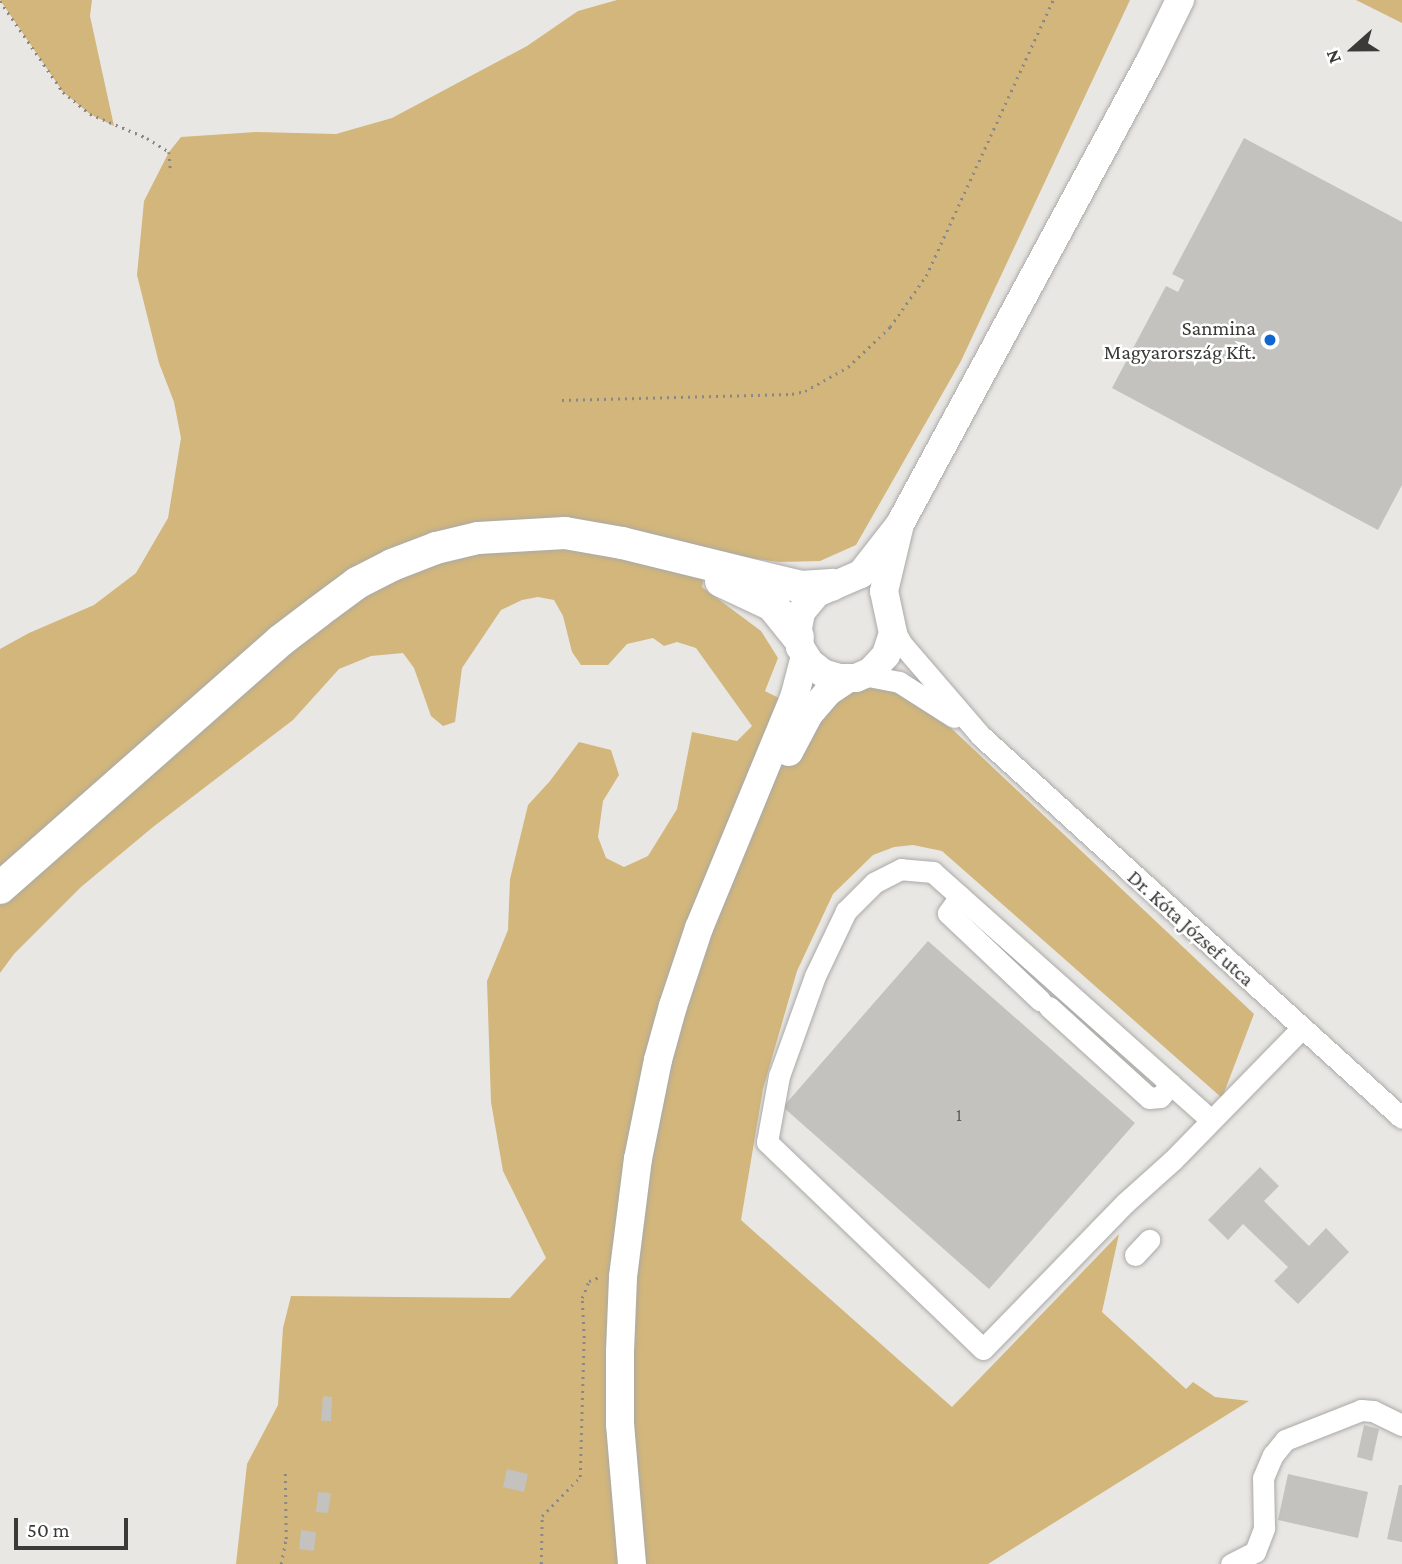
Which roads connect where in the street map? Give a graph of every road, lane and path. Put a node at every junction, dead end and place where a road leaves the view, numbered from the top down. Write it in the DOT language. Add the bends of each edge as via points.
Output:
graph roads {
  1 [pos="1053,0"];
  2 [pos="1180,0"];
  3 [pos="0,1"];
  4 [pos="172,173"];
  5 [pos="562,400"];
  6 [pos="900,524"];
  7 [pos="680,559"];
  8 [pos="832,585"];
  9 [pos="890,617"];
  10 [pos="801,646"];
  11 [pos="855,677"];
  12 [pos="981,736"];
  13 [pos="738,840"];
  14 [pos="0,888"];
  15 [pos="960,896"];
  16 [pos="1302,1028"];
  17 [pos="1139,1056"];
  18 [pos="1122,1074"];
  19 [pos="1171,1084"];
  20 [pos="1402,1118"];
  21 [pos="1211,1120"];
  22 [pos="623,1277"];
  23 [pos="1402,1425"];
  24 [pos="285,1471"];
  25 [pos="281,1564"];
  26 [pos="541,1564"];
  27 [pos="632,1564"];
  28 [pos="1230,1564"];
  1 -- 5 [label="path" via="926,276 890,327 848,367 792,394"];
  2 -- 6 [label="main road"];
  3 -- 4 [label="path" via="63,92 90,114 170,152"];
  6 -- 8 [label="main road" via="861,574"];
  6 -- 9 [label="main road" via="884,591"];
  7 -- 8 [label="highway" via="801,587"];
  7 -- 10 [label="highway" via="772,605"];
  7 -- 14 [label="highway" via="565,533 478,538 391,565 357,583 280,641"];
  8 -- 9 [label="main road" via="863,587 877,596"];
  8 -- 10 [label="main road" via="805,605 799,620"];
  9 -- 11 [label="main road" via="886,655 876,667"];
  9 -- 12 [label="street" via="901,643"];
  10 -- 11 [label="main road" via="823,673"];
  10 -- 13 [label="main road" via="794,698"];
  11 -- 12 [label="street" via="880,676 915,690"];
  11 -- 13 [label="main road" via="828,691 809,714"];
  12 -- 16 [label="street, Dr. Kóta József utca"];
  13 -- 22 [label="main road" via="699,928 658,1060 632,1194"];
  15 -- 17 [label="street"];
  15 -- 18 [label="street" via="948,913"];
  15 -- 21 [label="street" via="933,872 901,869 874,883 846,911 815,976 779,1076 767,1142 983,1349"];
  16 -- 20 [label="street, Dr. Kóta József utca"];
  16 -- 21 [label="street"];
  17 -- 18 [label="street"];
  17 -- 19 [label="street"];
  18 -- 19 [label="street" via="1149,1098 1160,1097"];
  19 -- 21 [label="street"];
  22 -- 26 [label="path" via="589,1281 582,1298 580,1478 542,1516"];
  22 -- 27 [label="main road" via="620,1424"];
  23 -- 28 [label="street" via="1362,1410 1284,1440 1263,1478 1264,1528 1255,1552"];
  24 -- 25 [label="path" via="286,1539"];
}
